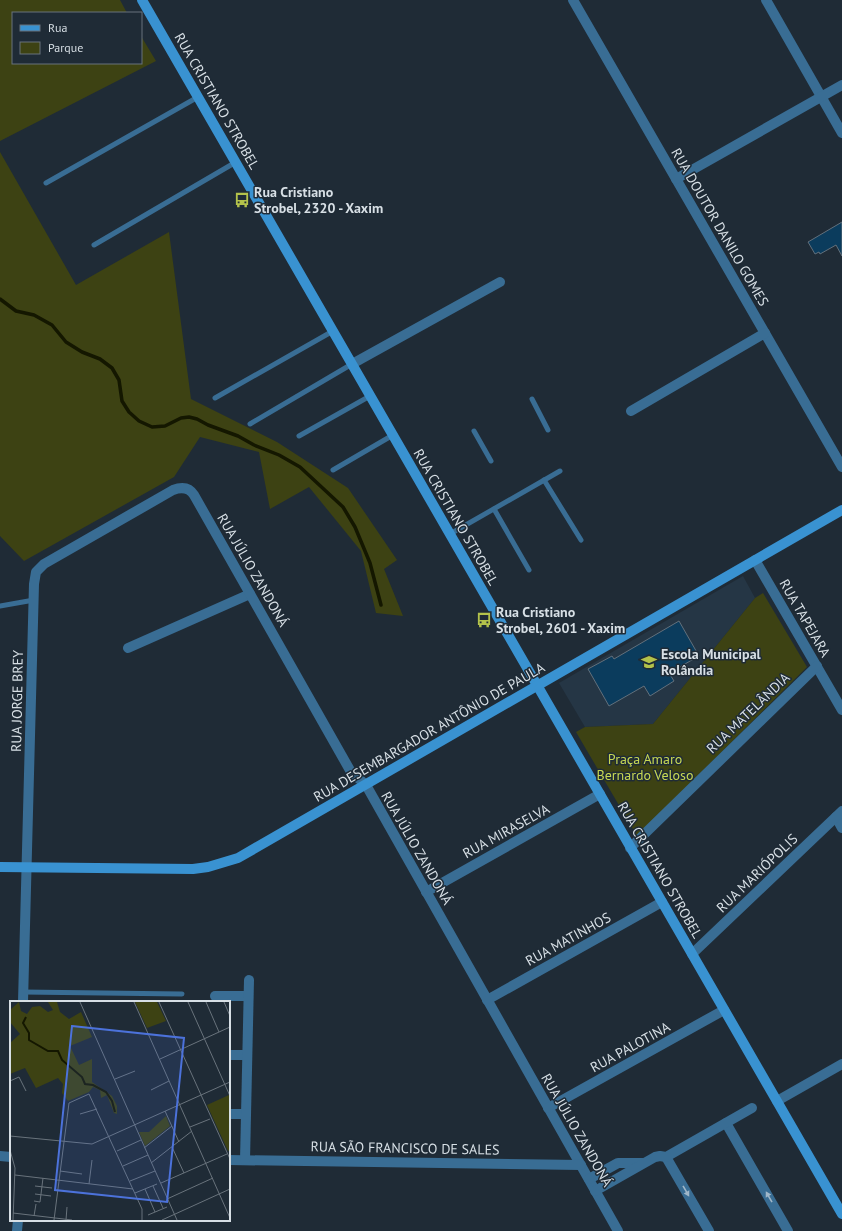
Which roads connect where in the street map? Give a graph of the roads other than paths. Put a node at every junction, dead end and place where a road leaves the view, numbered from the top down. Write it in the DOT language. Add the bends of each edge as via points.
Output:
graph roads {
  1 [pos="142,0"];
  2 [pos="573,0"];
  3 [pos="766,0"];
  4 [pos="842,85"];
  5 [pos="198,97"];
  6 [pos="821,97"];
  7 [pos="842,133"];
  8 [pos="236,162"];
  9 [pos="676,179"];
  10 [pos="46,183"];
  11 [pos="94,245"];
  12 [pos="500,282"];
  13 [pos="333,331"];
  14 [pos="765,333"];
  15 [pos="352,364"];
  16 [pos="370,396"];
  17 [pos="215,398"];
  18 [pos="532,399"];
  19 [pos="631,411"];
  20 [pos="250,424"];
  21 [pos="548,430"];
  22 [pos="474,431"];
  23 [pos="298,436"];
  24 [pos="393,436"];
  25 [pos="491,461"];
  26 [pos="842,468"];
  27 [pos="333,470"];
  28 [pos="560,470"];
  29 [pos="544,480"];
  30 [pos="183,488"];
  31 [pos="494,509"];
  32 [pos="842,510"];
  33 [pos="450,534"];
  34 [pos="581,540"];
  35 [pos="755,560"];
  36 [pos="529,570"];
  37 [pos="250,594"];
  38 [pos="34,600"];
  39 [pos="0,606"];
  40 [pos="128,648"];
  41 [pos="817,666"];
  42 [pos="537,686"];
  43 [pos="842,710"];
  44 [pos="366,785"];
  45 [pos="600,794"];
  46 [pos="839,814"];
  47 [pos="842,828"];
  48 [pos="630,848"];
  49 [pos="0,867"];
  50 [pos="27,867"];
  51 [pos="426,892"];
  52 [pos="662,902"];
  53 [pos="692,954"];
  54 [pos="249,980"];
  55 [pos="182,994"];
  56 [pos="215,996"];
  57 [pos="248,996"];
  58 [pos="23,997"];
  59 [pos="487,1000"];
  60 [pos="724,1010"];
  61 [pos="230,1055"];
  62 [pos="247,1055"];
  63 [pos="842,1064"];
  64 [pos="777,1101"];
  65 [pos="548,1108"];
  66 [pos="752,1108"];
  67 [pos="230,1114"];
  68 [pos="246,1114"];
  69 [pos="726,1123"];
  70 [pos="0,1156"];
  71 [pos="10,1157"];
  72 [pos="666,1157"];
  73 [pos="230,1160"];
  74 [pos="245,1160"];
  75 [pos="644,1163"];
  76 [pos="581,1165"];
  77 [pos="589,1179"];
  78 [pos="595,1191"];
  79 [pos="841,1210"];
  80 [pos="18,1221"];
  81 [pos="17,1231"];
  82 [pos="618,1231"];
  83 [pos="709,1231"];
  84 [pos="788,1231"];
  1 -- 5 [label="main road, RUA CRISTIANO STROBEL"];
  2 -- 9 [label="street, RUA DOUTOR DANILO GOMES"];
  3 -- 6 [label="street"];
  4 -- 6 [label="street"];
  5 -- 8 [label="main road, RUA CRISTIANO STROBEL"];
  5 -- 10 [label="lane"];
  6 -- 7 [label="street"];
  6 -- 9 [label="street"];
  8 -- 11 [label="lane"];
  8 -- 13 [label="main road, RUA CRISTIANO STROBEL"];
  9 -- 14 [label="street, RUA DOUTOR DANILO GOMES"];
  12 -- 15 [label="street"];
  13 -- 15 [label="main road, RUA CRISTIANO STROBEL"];
  13 -- 17 [label="lane"];
  14 -- 19 [label="street"];
  14 -- 26 [label="street, RUA DOUTOR DANILO GOMES"];
  15 -- 16 [label="main road, RUA CRISTIANO STROBEL"];
  15 -- 20 [label="lane"];
  16 -- 23 [label="lane"];
  16 -- 24 [label="main road, RUA CRISTIANO STROBEL"];
  18 -- 21 [label="lane"];
  22 -- 25 [label="lane"];
  24 -- 27 [label="lane"];
  24 -- 33 [label="main road, RUA CRISTIANO STROBEL"];
  28 -- 29 [label="lane"];
  29 -- 31 [label="lane"];
  29 -- 34 [label="lane"];
  30 -- 37 [label="street, RUA JÚLIO ZANDONÁ" via="194,495"];
  30 -- 38 [label="street, RUA JORGE BREY" via="173,490 40,567 34,577"];
  31 -- 33 [label="lane"];
  31 -- 36 [label="lane"];
  32 -- 35 [label="main road, RUA DESEMBARGADOR ANTÔNIO DE PAULA"];
  33 -- 42 [label="main road, RUA CRISTIANO STROBEL"];
  35 -- 41 [label="street, RUA TAPEJARA"];
  35 -- 42 [label="main road, RUA DESEMBARGADOR ANTÔNIO DE PAULA"];
  37 -- 40 [label="street"];
  37 -- 44 [label="street, RUA JÚLIO ZANDONÁ" via="351,772"];
  38 -- 39 [label="lane"];
  38 -- 50 [label="street, RUA JORGE BREY"];
  41 -- 43 [label="street, RUA TAPEJARA"];
  41 -- 48 [label="street, RUA MATELÂNDIA"];
  42 -- 44 [label="main road, RUA DESEMBARGADOR ANTÔNIO DE PAULA"];
  42 -- 45 [label="main road, RUA CRISTIANO STROBEL"];
  44 -- 50 [label="main road, RUA DESEMBARGADOR ANTÔNIO DE PAULA" via="238,858 213,865 193,869"];
  44 -- 51 [label="street, RUA JÚLIO ZANDONÁ"];
  45 -- 48 [label="main road, RUA CRISTIANO STROBEL"];
  45 -- 51 [label="street, RUA MIRASELVA"];
  46 -- 47 [label="street"];
  46 -- 53 [label="street, RUA MARIÓPOLIS"];
  48 -- 52 [label="main road, RUA CRISTIANO STROBEL"];
  49 -- 50 [label="main road, RUA DESEMBARGADOR ANTÔNIO DE PAULA"];
  50 -- 58 [label="street, RUA JORGE BREY"];
  51 -- 59 [label="street, RUA JÚLIO ZANDONÁ"];
  52 -- 53 [label="main road, RUA CRISTIANO STROBEL"];
  52 -- 59 [label="street, RUA MATINHOS"];
  53 -- 60 [label="main road, RUA CRISTIANO STROBEL"];
  54 -- 57 [label="street"];
  55 -- 58 [label="lane"];
  56 -- 57 [label="street"];
  57 -- 62 [label="street"];
  59 -- 65 [label="street, RUA JÚLIO ZANDONÁ"];
  60 -- 64 [label="main road, RUA CRISTIANO STROBEL"];
  60 -- 65 [label="street, RUA PALOTINA"];
  61 -- 62 [label="street"];
  62 -- 68 [label="street"];
  63 -- 64 [label="street"];
  64 -- 79 [label="main road, RUA CRISTIANO STROBEL"];
  65 -- 76 [label="street, RUA JÚLIO ZANDONÁ"];
  66 -- 69 [label="street"];
  67 -- 68 [label="street"];
  68 -- 74 [label="street"];
  69 -- 72 [label="street"];
  84 -- 69 [label="street, one-way"];
  70 -- 71 [label="street"];
  72 -- 75 [label="street" via="660,1156"];
  72 -- 83 [label="street, one-way"];
  73 -- 74 [label="street, RUA SÃO FRANCISCO DE SALES"];
  74 -- 76 [label="street, RUA SÃO FRANCISCO DE SALES"];
  75 -- 77 [label="street" via="618,1162"];
  75 -- 78 [label="street"];
  76 -- 77 [label="street, RUA JÚLIO ZANDONÁ"];
  77 -- 78 [label="street, RUA JÚLIO ZANDONÁ"];
  78 -- 82 [label="street, RUA JÚLIO ZANDONÁ"];
  80 -- 81 [label="street"];
}
